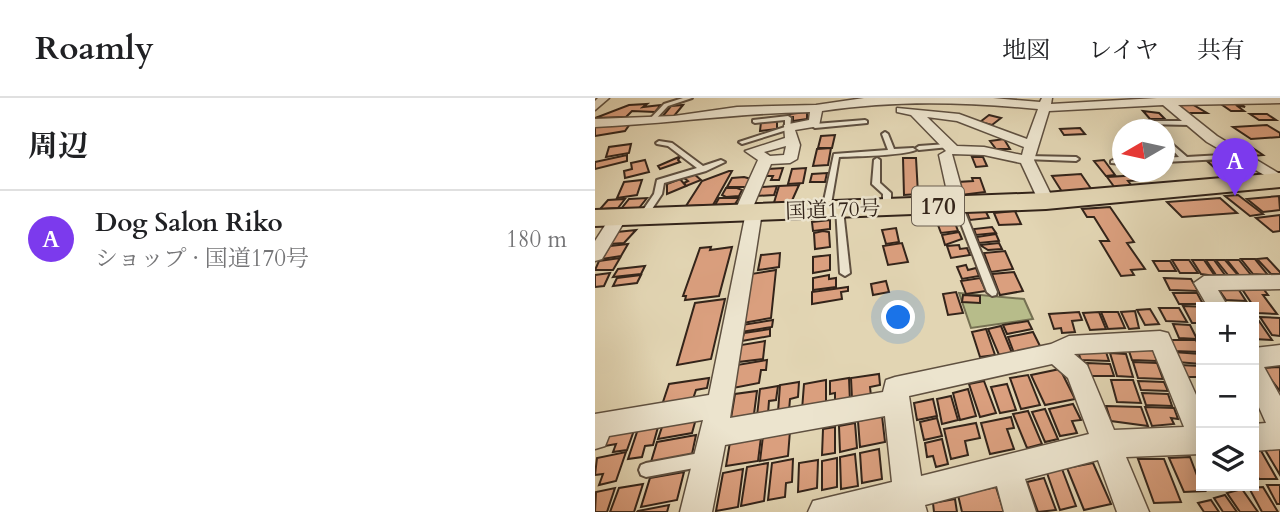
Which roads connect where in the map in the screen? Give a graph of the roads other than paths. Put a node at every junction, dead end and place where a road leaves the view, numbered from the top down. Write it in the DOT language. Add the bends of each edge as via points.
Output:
graph roads {
  1 [pos="604,98"];
  2 [pos="689,98"];
  3 [pos="796,100"];
  4 [pos="1280,100"];
  5 [pos="1166,101"];
  6 [pos="748,102"];
  7 [pos="873,104"];
  8 [pos="1046,104"];
  9 [pos="826,105"];
  10 [pos="595,107"];
  11 [pos="915,112"];
  12 [pos="651,121"];
  13 [pos="755,121"];
  14 [pos="865,122"];
  15 [pos="595,123"];
  16 [pos="1175,123"];
  17 [pos="1190,123"];
  18 [pos="816,127"];
  19 [pos="790,134"];
  20 [pos="885,134"];
  21 [pos="663,135"];
  22 [pos="741,142"];
  23 [pos="1175,149"];
  24 [pos="946,150"];
  25 [pos="1063,150"];
  26 [pos="892,152"];
  27 [pos="1028,154"];
  28 [pos="1240,156"];
  29 [pos="1066,159"];
  30 [pos="1076,159"];
  31 [pos="1175,159"];
  32 [pos="1185,159"];
  33 [pos="877,160"];
  34 [pos="721,162"];
  35 [pos="703,169"];
  36 [pos="1280,180"];
  37 [pos="1046,201"];
  38 [pos="958,205"];
  39 [pos="887,208"];
  40 [pos="832,210"];
  41 [pos="748,213"];
  42 [pos="619,217"];
  43 [pos="596,253"];
  44 [pos="845,273"];
  45 [pos="1280,282"];
  46 [pos="992,292"];
  47 [pos="1215,302"];
  48 [pos="1056,354"];
  49 [pos="1280,355"];
  50 [pos="1259,357"];
  51 [pos="1259,381"];
  52 [pos="897,402"];
  53 [pos="720,405"];
  54 [pos="1280,423"];
  55 [pos="1197,428"];
  56 [pos="595,436"];
  57 [pos="1280,436"];
  58 [pos="1196,438"];
  59 [pos="1259,438"];
  60 [pos="1105,444"];
  61 [pos="711,446"];
  62 [pos="1007,469"];
  63 [pos="646,470"];
  64 [pos="910,503"];
  65 [pos="696,512"];
  66 [pos="824,512"];
  67 [pos="1020,512"];
  68 [pos="1133,512"];
  1 -- 10 [label="street"];
  2 -- 12 [label="lane" via="666,105"];
  3 -- 6 [label="street"];
  3 -- 9 [label="street"];
  4 -- 5 [label="street"];
  5 -- 8 [label="street"];
  5 -- 17 [label="street"];
  7 -- 8 [label="street" via="954,98"];
  7 -- 9 [label="street"];
  7 -- 11 [label="street"];
  8 -- 27 [label="street"];
  9 -- 12 [label="street"];
  9 -- 18 [label="street"];
  11 -- 24 [label="street"];
  11 -- 27 [label="street" via="959,118"];
  12 -- 15 [label="street"];
  13 -- 19 [label="lane" via="789,118"];
  14 -- 18 [label="lane"];
  16 -- 17 [label="lane"];
  17 -- 28 [label="street"];
  18 -- 19 [label="street"];
  19 -- 22 [label="lane"];
  19 -- 41 [label="street" via="753,151 765,160"];
  20 -- 26 [label="lane"];
  21 -- 35 [label="lane" via="658,146 670,144"];
  23 -- 32 [label="lane"];
  24 -- 26 [label="lane"];
  24 -- 27 [label="street"];
  24 -- 38 [label="street"];
  25 -- 29 [label="lane"];
  26 -- 40 [label="lane" via="836,155"];
  27 -- 29 [label="lane"];
  27 -- 37 [label="street"];
  28 -- 32 [label="lane"];
  28 -- 36 [label="street"];
  29 -- 30 [label="lane"];
  31 -- 32 [label="lane"];
  33 -- 39 [label="lane" via="876,184 887,193"];
  34 -- 35 [label="lane"];
  35 -- 42 [label="lane" via="660,182 658,194"];
  36 -- 37 [label="highway, 国道170号 / 170"];
  37 -- 38 [label="highway, 国道170号 / 170"];
  38 -- 39 [label="highway, 国道170号 / 170"];
  38 -- 46 [label="lane"];
  39 -- 40 [label="highway, 国道170号 / 170"];
  40 -- 41 [label="highway, 国道170号 / 170"];
  40 -- 44 [label="lane"];
  41 -- 42 [label="highway, 国道170号 / 170"];
  41 -- 53 [label="street"];
  42 -- 43 [label="street"];
  45 -- 47 [label="street" via="1204,283"];
  48 -- 52 [label="street" via="895,388"];
  48 -- 55 [label="street" via="1069,345 1160,340"];
  48 -- 60 [label="street" via="1078,372"];
  49 -- 50 [label="street"];
  51 -- 54 [label="street"];
  52 -- 61 [label="street"];
  52 -- 64 [label="street"];
  53 -- 56 [label="street" via="600,425"];
  53 -- 61 [label="street"];
  57 -- 59 [label="street"];
  58 -- 60 [label="street"];
  60 -- 62 [label="street"];
  60 -- 68 [label="street"];
  61 -- 63 [label="lane"];
  61 -- 65 [label="street"];
  62 -- 64 [label="street"];
  62 -- 67 [label="street"];
  64 -- 66 [label="street"];
}
